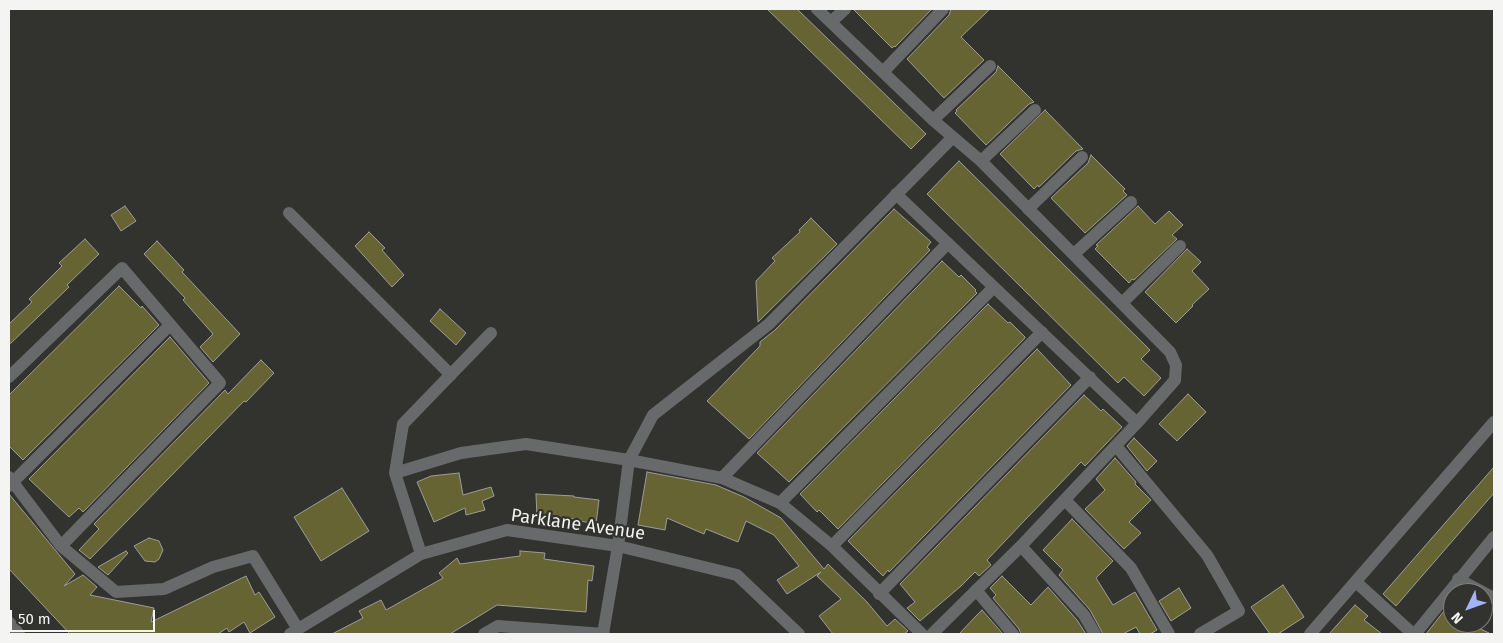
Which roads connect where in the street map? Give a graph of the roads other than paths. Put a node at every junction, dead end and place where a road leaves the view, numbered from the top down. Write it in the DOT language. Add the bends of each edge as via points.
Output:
graph roads {
  1 [pos="817,9"];
  2 [pos="845,9"];
  3 [pos="943,9"];
  4 [pos="831,22"];
  5 [pos="990,66"];
  6 [pos="883,72"];
  7 [pos="1035,110"];
  8 [pos="933,120"];
  9 [pos="953,137"];
  10 [pos="1082,157"];
  11 [pos="981,161"];
  12 [pos="896,194"];
  13 [pos="1131,202"];
  14 [pos="1028,208"];
  15 [pos="289,212"];
  16 [pos="948,243"];
  17 [pos="1180,246"];
  18 [pos="1074,254"];
  19 [pos="994,287"];
  20 [pos="1122,302"];
  21 [pos="170,325"];
  22 [pos="1042,332"];
  23 [pos="491,333"];
  24 [pos="451,375"];
  25 [pos="9,377"];
  26 [pos="1090,378"];
  27 [pos="1494,422"];
  28 [pos="1138,423"];
  29 [pos="1116,446"];
  30 [pos="629,460"];
  31 [pos="394,473"];
  32 [pos="722,478"];
  33 [pos="10,482"];
  34 [pos="1065,500"];
  35 [pos="780,503"];
  36 [pos="1494,537"];
  37 [pos="61,546"];
  38 [pos="618,546"];
  39 [pos="832,546"];
  40 [pos="1021,546"];
  41 [pos="421,554"];
  42 [pos="1458,579"];
  43 [pos="1356,582"];
  44 [pos="976,590"];
  45 [pos="879,594"];
  46 [pos="1494,598"];
  47 [pos="9,622"];
  48 [pos="521,631"];
  49 [pos="294,632"];
  50 [pos="19,634"];
  51 [pos="484,634"];
  52 [pos="604,634"];
  53 [pos="799,634"];
  54 [pos="922,634"];
  55 [pos="932,634"];
  56 [pos="1013,634"];
  57 [pos="1095,634"];
  58 [pos="1170,634"];
  59 [pos="1200,634"];
  60 [pos="1310,634"];
  61 [pos="1414,634"];
  1 -- 4 [label="street"];
  2 -- 4 [label="street"];
  3 -- 6 [label="street"];
  4 -- 6 [label="street"];
  5 -- 8 [label="street"];
  6 -- 8 [label="street"];
  7 -- 11 [label="street"];
  8 -- 9 [label="street"];
  9 -- 11 [label="street"];
  9 -- 12 [label="street"];
  10 -- 14 [label="street"];
  11 -- 14 [label="street"];
  12 -- 16 [label="street"];
  12 -- 30 [label="street" via="769,324 653,415"];
  13 -- 18 [label="street"];
  14 -- 18 [label="street"];
  15 -- 24 [label="street"];
  16 -- 19 [label="street"];
  16 -- 32 [label="street"];
  17 -- 20 [label="street"];
  18 -- 20 [label="street"];
  19 -- 22 [label="street"];
  19 -- 35 [label="street"];
  20 -- 28 [label="street" via="1170,352 1176,365 1175,380"];
  21 -- 25 [label="street" via="122,268"];
  21 -- 33 [label="street"];
  21 -- 37 [label="street" via="220,384"];
  22 -- 26 [label="street"];
  22 -- 39 [label="street"];
  23 -- 24 [label="street"];
  24 -- 31 [label="street" via="403,424"];
  26 -- 28 [label="street"];
  26 -- 45 [label="street"];
  27 -- 43 [label="street"];
  28 -- 29 [label="street"];
  29 -- 34 [label="street"];
  29 -- 59 [label="street" via="1207,555 1239,612"];
  30 -- 31 [label="street" via="526,444 461,453"];
  30 -- 32 [label="street"];
  30 -- 38 [label="street"];
  31 -- 41 [label="street"];
  32 -- 35 [label="street"];
  33 -- 37 [label="street"];
  34 -- 40 [label="street"];
  34 -- 58 [label="street" via="1131,568"];
  35 -- 39 [label="street"];
  36 -- 42 [label="street"];
  37 -- 49 [label="street" via="116,592 164,589 213,567 253,556"];
  38 -- 41 [label="street, Parklane Avenue" via="507,530"];
  38 -- 52 [label="street"];
  38 -- 53 [label="street, Parklane Avenue" via="738,575"];
  39 -- 45 [label="street"];
  40 -- 44 [label="street"];
  40 -- 57 [label="street" via="1084,615"];
  41 -- 49 [label="street, Parklane Avenue"];
  42 -- 46 [label="street"];
  42 -- 61 [label="street"];
  43 -- 60 [label="street"];
  43 -- 61 [label="street"];
  44 -- 55 [label="street"];
  44 -- 56 [label="street"];
  45 -- 54 [label="street"];
  47 -- 50 [label="street"];
  48 -- 51 [label="street" via="498,626"];
  48 -- 52 [label="street"];
}
